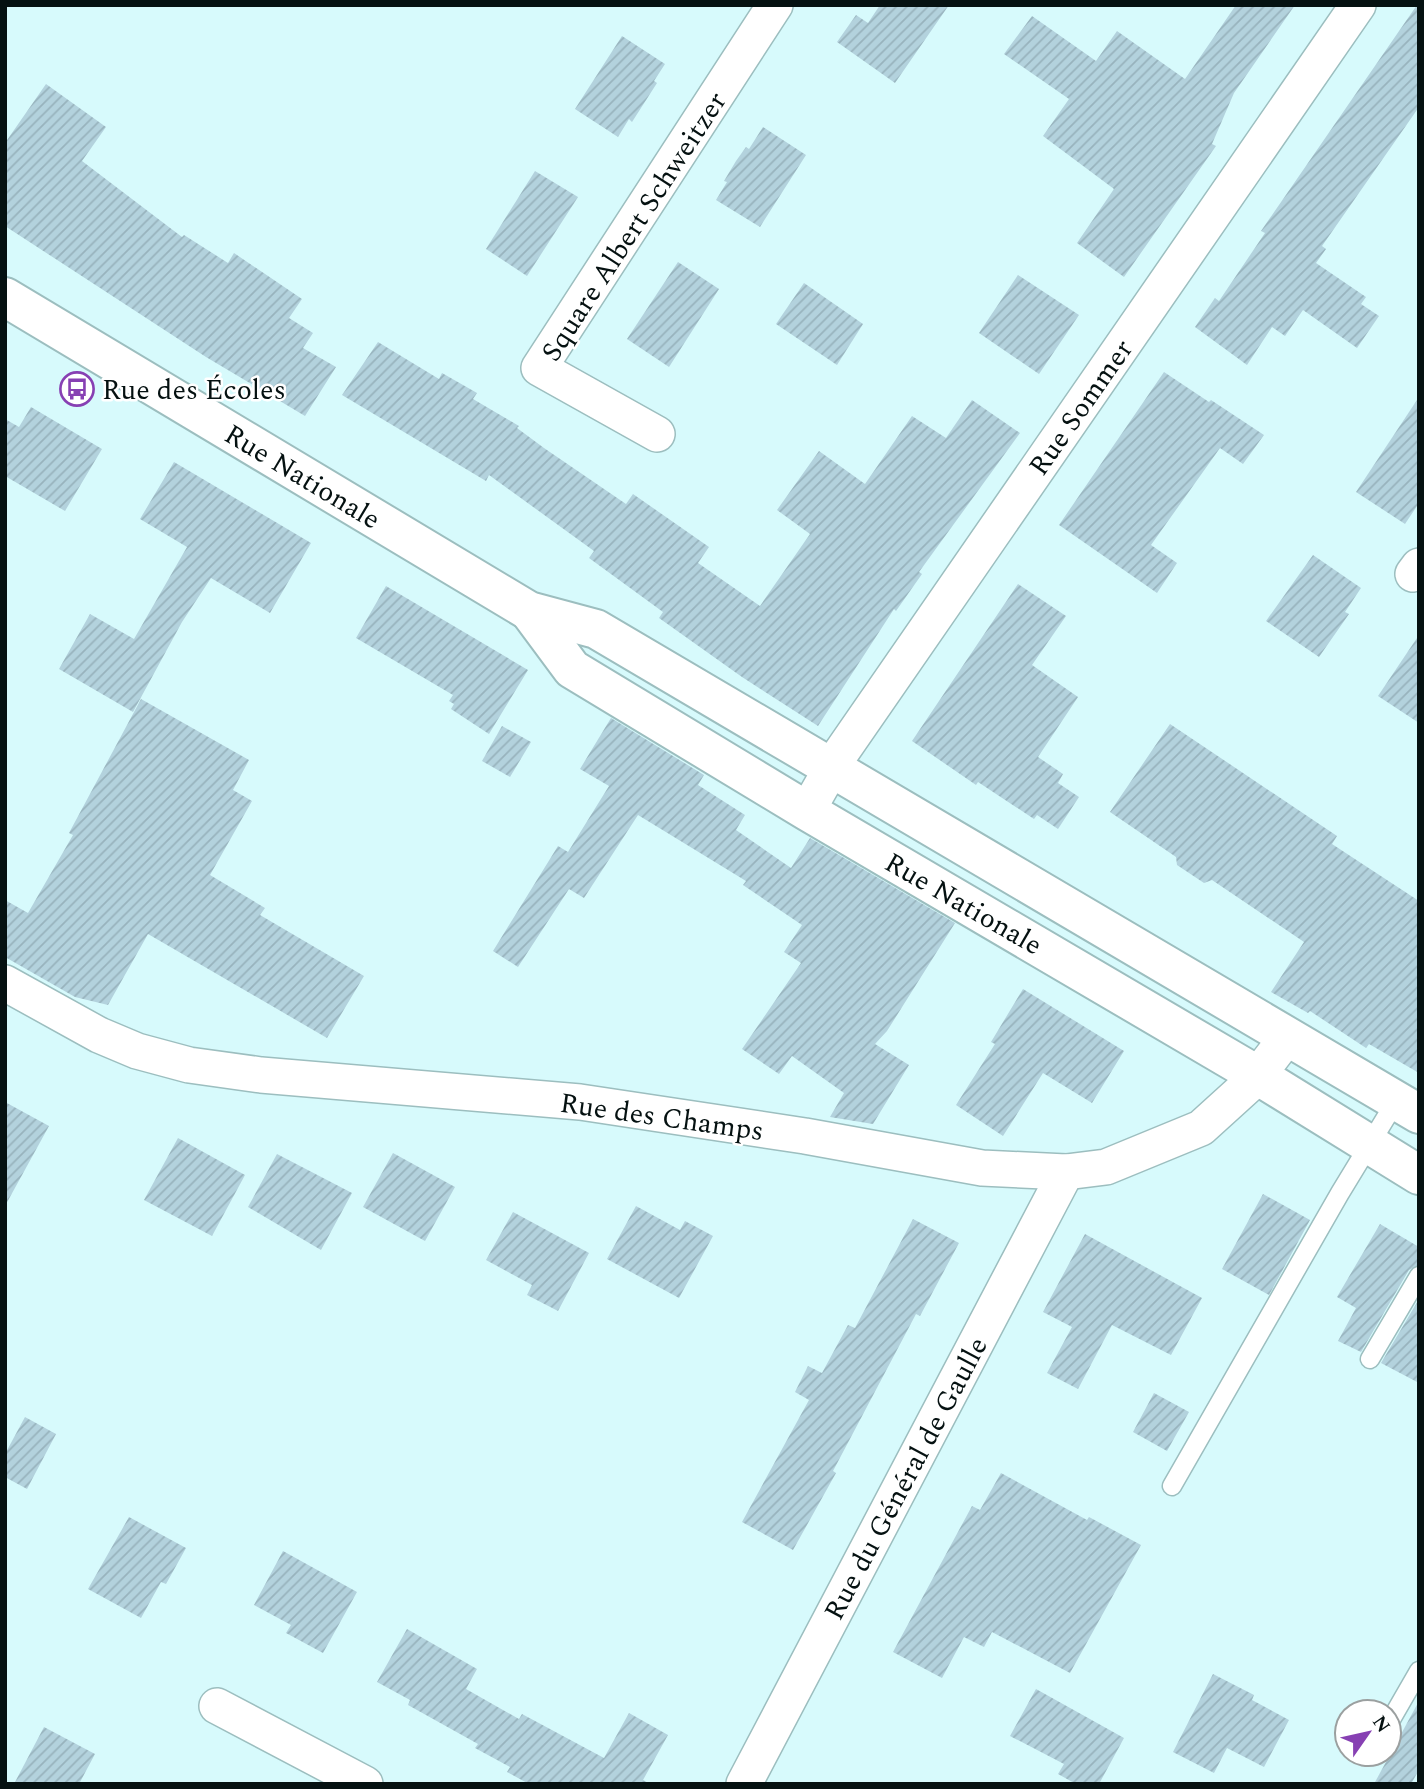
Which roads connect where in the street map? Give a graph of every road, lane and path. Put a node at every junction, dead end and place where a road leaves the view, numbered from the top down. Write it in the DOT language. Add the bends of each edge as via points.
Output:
graph roads {
  1 [pos="775,5"];
  2 [pos="1358,5"];
  3 [pos="5,297"];
  4 [pos="657,434"];
  5 [pos="529,611"];
  6 [pos="831,769"];
  7 [pos="807,811"];
  8 [pos="5,983"];
  9 [pos="1288,1036"];
  10 [pos="1257,1075"];
  11 [pos="1408,1107"];
  12 [pos="1370,1145"];
  13 [pos="1066,1172"];
  14 [pos="1419,1175"];
  15 [pos="1419,1276"];
  16 [pos="1370,1359"];
  17 [pos="1172,1486"];
  18 [pos="1419,1671"];
  19 [pos="1403,1699"];
  20 [pos="217,1706"];
  21 [pos="365,1784"];
  22 [pos="744,1784"];
  1 -- 4 [label="street, Square Albert Schweitzer" via="539,368"];
  2 -- 6 [label="street, Rue Sommer"];
  3 -- 5 [label="main road, Rue Nationale"];
  5 -- 6 [label="main road, Rue Nationale" via="596,629"];
  5 -- 7 [label="main road, Rue Nationale" via="572,669"];
  6 -- 7 [label="street, Rue Sommer"];
  6 -- 9 [label="main road, Rue Nationale"];
  7 -- 10 [label="main road, Rue Nationale"];
  8 -- 13 [label="street, Rue des Champs" via="99,1035 189,1065 580,1102 982,1168"];
  9 -- 10 [label="street, Rue des Champs"];
  9 -- 11 [label="main road, Rue Nationale"];
  10 -- 12 [label="main road, Rue Nationale"];
  10 -- 13 [label="street, Rue des Champs" via="1201,1128 1106,1167"];
  11 -- 12 [label="lane"];
  12 -- 14 [label="main road, Rue Nationale"];
  12 -- 17 [label="lane"];
  13 -- 22 [label="street, Rue du Général de Gaulle"];
  15 -- 16 [label="lane"];
  18 -- 19 [label="lane"];
  20 -- 21 [label="street"];
}
